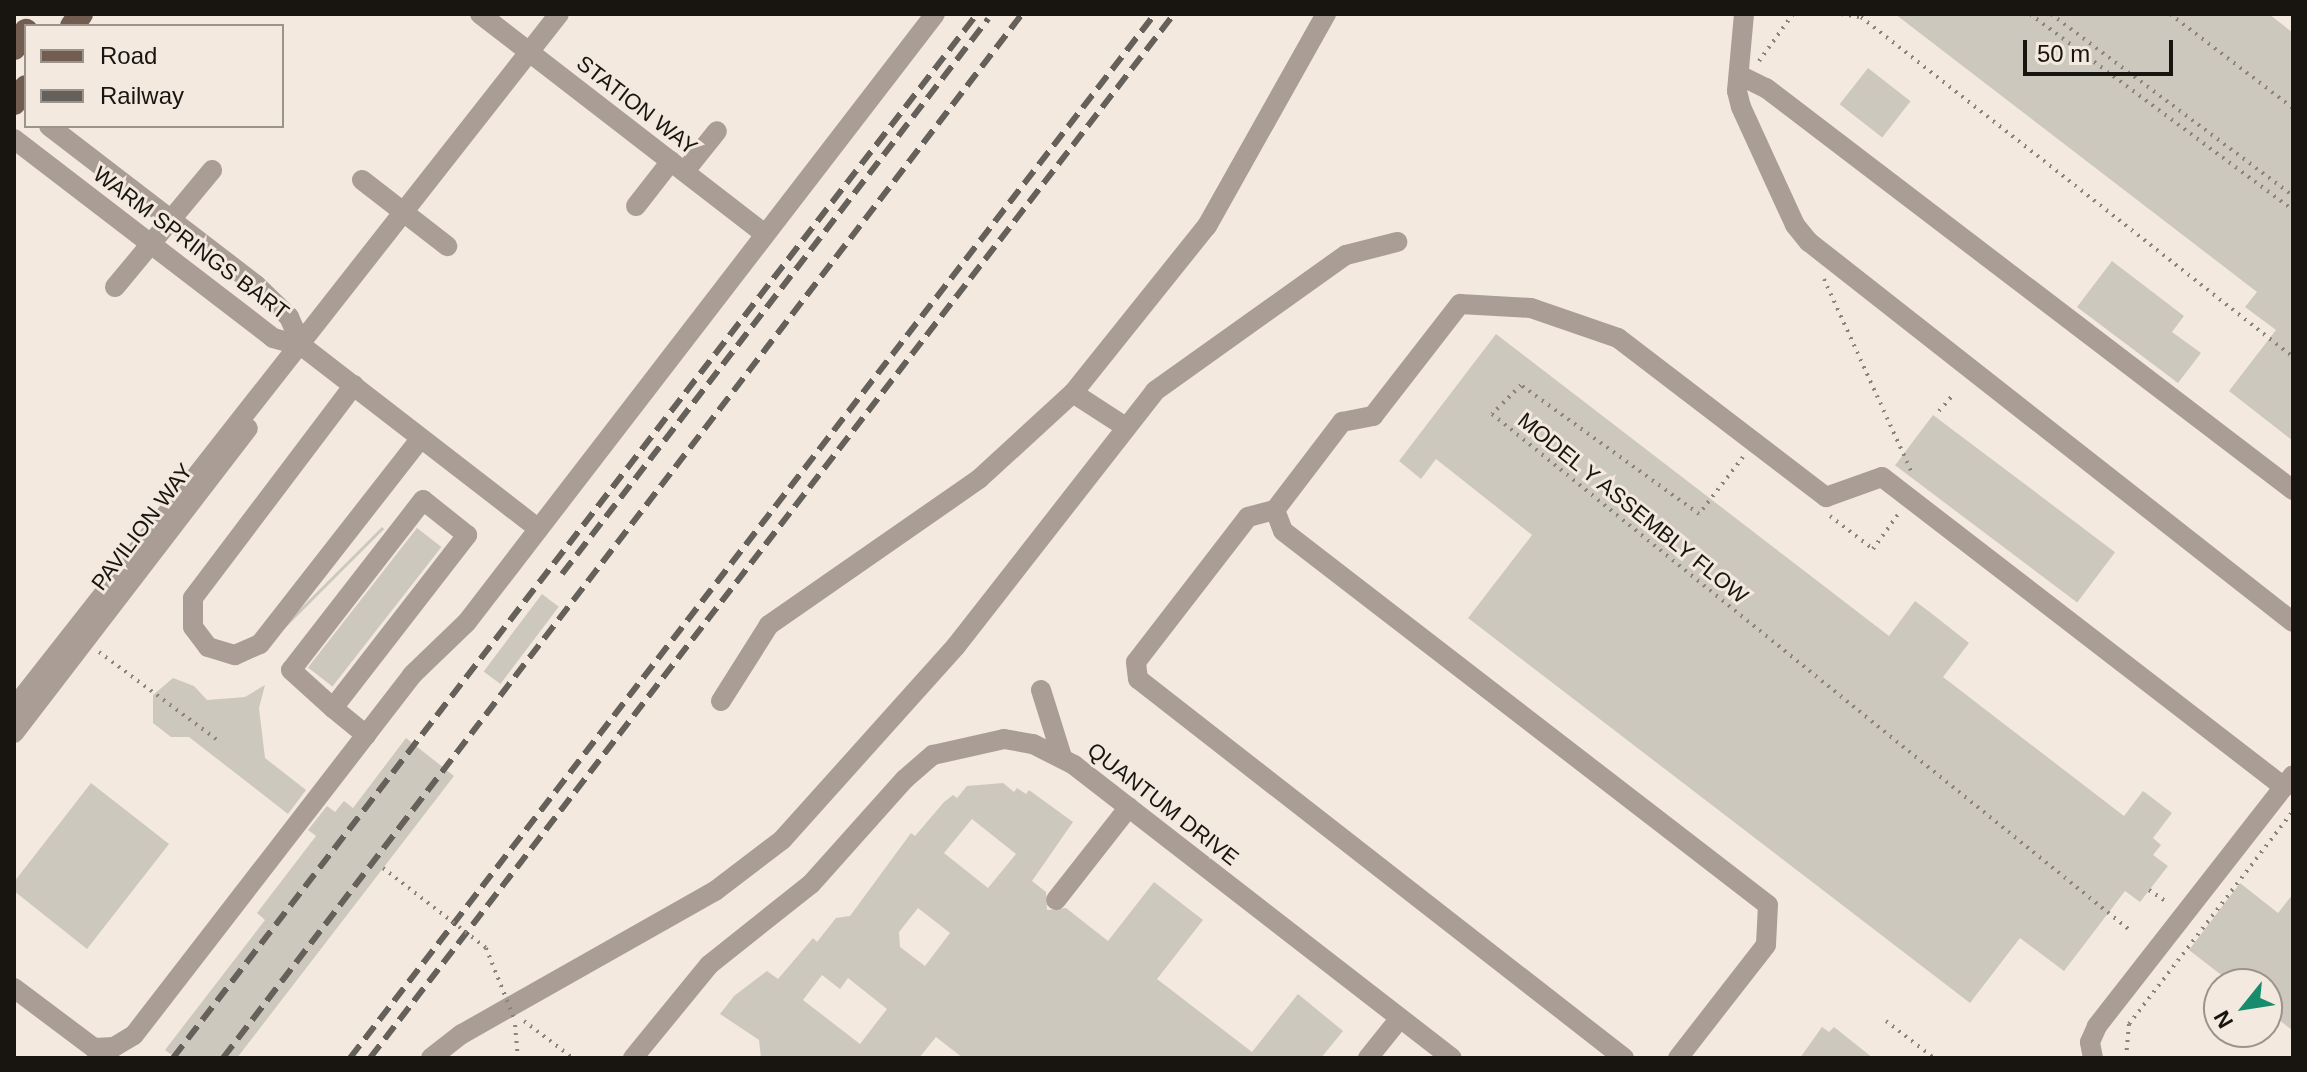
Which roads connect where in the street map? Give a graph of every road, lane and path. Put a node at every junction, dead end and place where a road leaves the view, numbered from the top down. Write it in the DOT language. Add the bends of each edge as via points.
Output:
graph roads {
  1 [pos="480,14"];
  2 [pos="559,14"];
  3 [pos="935,14"];
  4 [pos="1326,14"];
  5 [pos="1744,14"];
  6 [pos="1793,14"];
  7 [pos="1841,14"];
  8 [pos="2030,14"];
  9 [pos="2051,14"];
  10 [pos="2172,14"];
  11 [pos="530,52"];
  12 [pos="1738,83"];
  13 [pos="2293,106"];
  14 [pos="52,128"];
  15 [pos="717,131"];
  16 [pos="14,139"];
  17 [pos="678,166"];
  18 [pos="212,170"];
  19 [pos="362,180"];
  20 [pos="2293,196"];
  21 [pos="636,206"];
  22 [pos="2293,210"];
  23 [pos="405,213"];
  24 [pos="173,221"];
  25 [pos="765,234"];
  26 [pos="150,242"];
  27 [pos="1397,242"];
  28 [pos="447,246"];
  29 [pos="1821,274"];
  30 [pos="115,287"];
  31 [pos="302,346"];
  32 [pos="2293,357"];
  33 [pos="354,385"];
  34 [pos="1073,393"];
  35 [pos="1953,395"];
  36 [pos="1939,411"];
  37 [pos="1124,426"];
  38 [pos="421,438"];
  39 [pos="1748,450"];
  40 [pos="1918,486"];
  41 [pos="2293,490"];
  42 [pos="1275,510"];
  43 [pos="1823,510"];
  44 [pos="1900,511"];
  45 [pos="539,529"];
  46 [pos="2293,622"];
  47 [pos="99,652"];
  48 [pos="1041,690"];
  49 [pos="721,701"];
  50 [pos="14,708"];
  51 [pos="333,708"];
  52 [pos="14,733"];
  53 [pos="366,735"];
  54 [pos="216,739"];
  55 [pos="1062,757"];
  56 [pos="2288,781"];
  57 [pos="1129,807"];
  58 [pos="2293,811"];
  59 [pos="383,868"];
  60 [pos="1056,900"];
  61 [pos="2131,931"];
  62 [pos="14,988"];
  63 [pos="1400,1018"];
  64 [pos="1886,1021"];
  65 [pos="529,1022"];
  66 [pos="124,1051"];
  67 [pos="431,1058"];
  68 [pos="518,1058"];
  69 [pos="573,1058"];
  70 [pos="633,1058"];
  71 [pos="1368,1058"];
  72 [pos="1452,1058"];
  73 [pos="1624,1058"];
  74 [pos="1678,1058"];
  75 [pos="1934,1058"];
  76 [pos="2093,1058"];
  77 [pos="2126,1058"];
  1 -- 11 [label="street, STATION WAY"];
  2 -- 11 [label="street, PAVILION WAY"];
  3 -- 25 [label="street"];
  4 -- 34 [label="street" via="1207,226"];
  5 -- 12 [label="street"];
  6 -- 12 [label="path"];
  7 -- 32 [label="path" via="1861,17"];
  8 -- 22 [label="path"];
  9 -- 20 [label="path"];
  10 -- 13 [label="path"];
  11 -- 17 [label="street, STATION WAY"];
  11 -- 23 [label="street, PAVILION WAY"];
  12 -- 41 [label="street" via="1766,88"];
  12 -- 46 [label="street" via="1795,225 1809,242"];
  14 -- 24 [label="street, WARM SPRINGS BART"];
  15 -- 17 [label="street"];
  16 -- 26 [label="street, WARM SPRINGS BART"];
  17 -- 21 [label="street"];
  17 -- 25 [label="street, STATION WAY"];
  18 -- 24 [label="street"];
  19 -- 23 [label="street"];
  23 -- 28 [label="street"];
  23 -- 31 [label="street, PAVILION WAY"];
  24 -- 26 [label="street"];
  24 -- 31 [label="street, WARM SPRINGS BART" via="256,285 289,317"];
  25 -- 45 [label="street"];
  26 -- 30 [label="street"];
  26 -- 31 [label="street, WARM SPRINGS BART" via="273,338"];
  27 -- 37 [label="street" via="1346,255 1172,377"];
  29 -- 40 [label="path"];
  31 -- 33 [label="street"];
  31 -- 50 [label="street, PAVILION WAY" via="270,377"];
  31 -- 52 [label="street, PAVILION WAY" via="281,385"];
  33 -- 38 [label="street"];
  33 -- 38 [label="street" via="193,598 193,627 208,647 235,655 260,644"];
  34 -- 37 [label="street"];
  34 -- 49 [label="street" via="979,479 769,625"];
  35 -- 36 [label="path"];
  37 -- 67 [label="street" via="956,646 782,840 715,891 462,1034"];
  38 -- 45 [label="street"];
  39 -- 61 [label="path, MODEL Y ASSEMBLY FLOW" via="1699,514 1521,385 1492,414"];
  42 -- 56 [label="street" via="1342,422 1373,416 1460,304 1531,308 1618,338 1826,497 1882,477"];
  42 -- 73 [label="street" via="1248,517 1136,662 1138,679"];
  42 -- 74 [label="street" via="1283,531 1768,905 1766,945"];
  43 -- 44 [label="path" via="1873,549"];
  45 -- 53 [label="street" via="467,622 419,666"];
  47 -- 54 [label="path"];
  48 -- 55 [label="street"];
  51 -- 51 [label="street" via="467,535 423,500 291,670"];
  51 -- 53 [label="street"];
  53 -- 66 [label="street"];
  55 -- 57 [label="street, QUANTUM DRIVE"];
  55 -- 70 [label="street, QUANTUM DRIVE" via="1004,739 933,755 811,884 709,965"];
  56 -- 76 [label="street" via="2097,1026 2090,1042"];
  57 -- 60 [label="street"];
  57 -- 63 [label="street, QUANTUM DRIVE"];
  58 -- 77 [label="path" via="2129,1024"];
  59 -- 68 [label="path, bridge" via="486,948 514,1018"];
  62 -- 66 [label="street" via="100,1049"];
  63 -- 71 [label="street"];
  63 -- 72 [label="street, QUANTUM DRIVE"];
  64 -- 75 [label="path"];
  65 -- 69 [label="path"];
}
